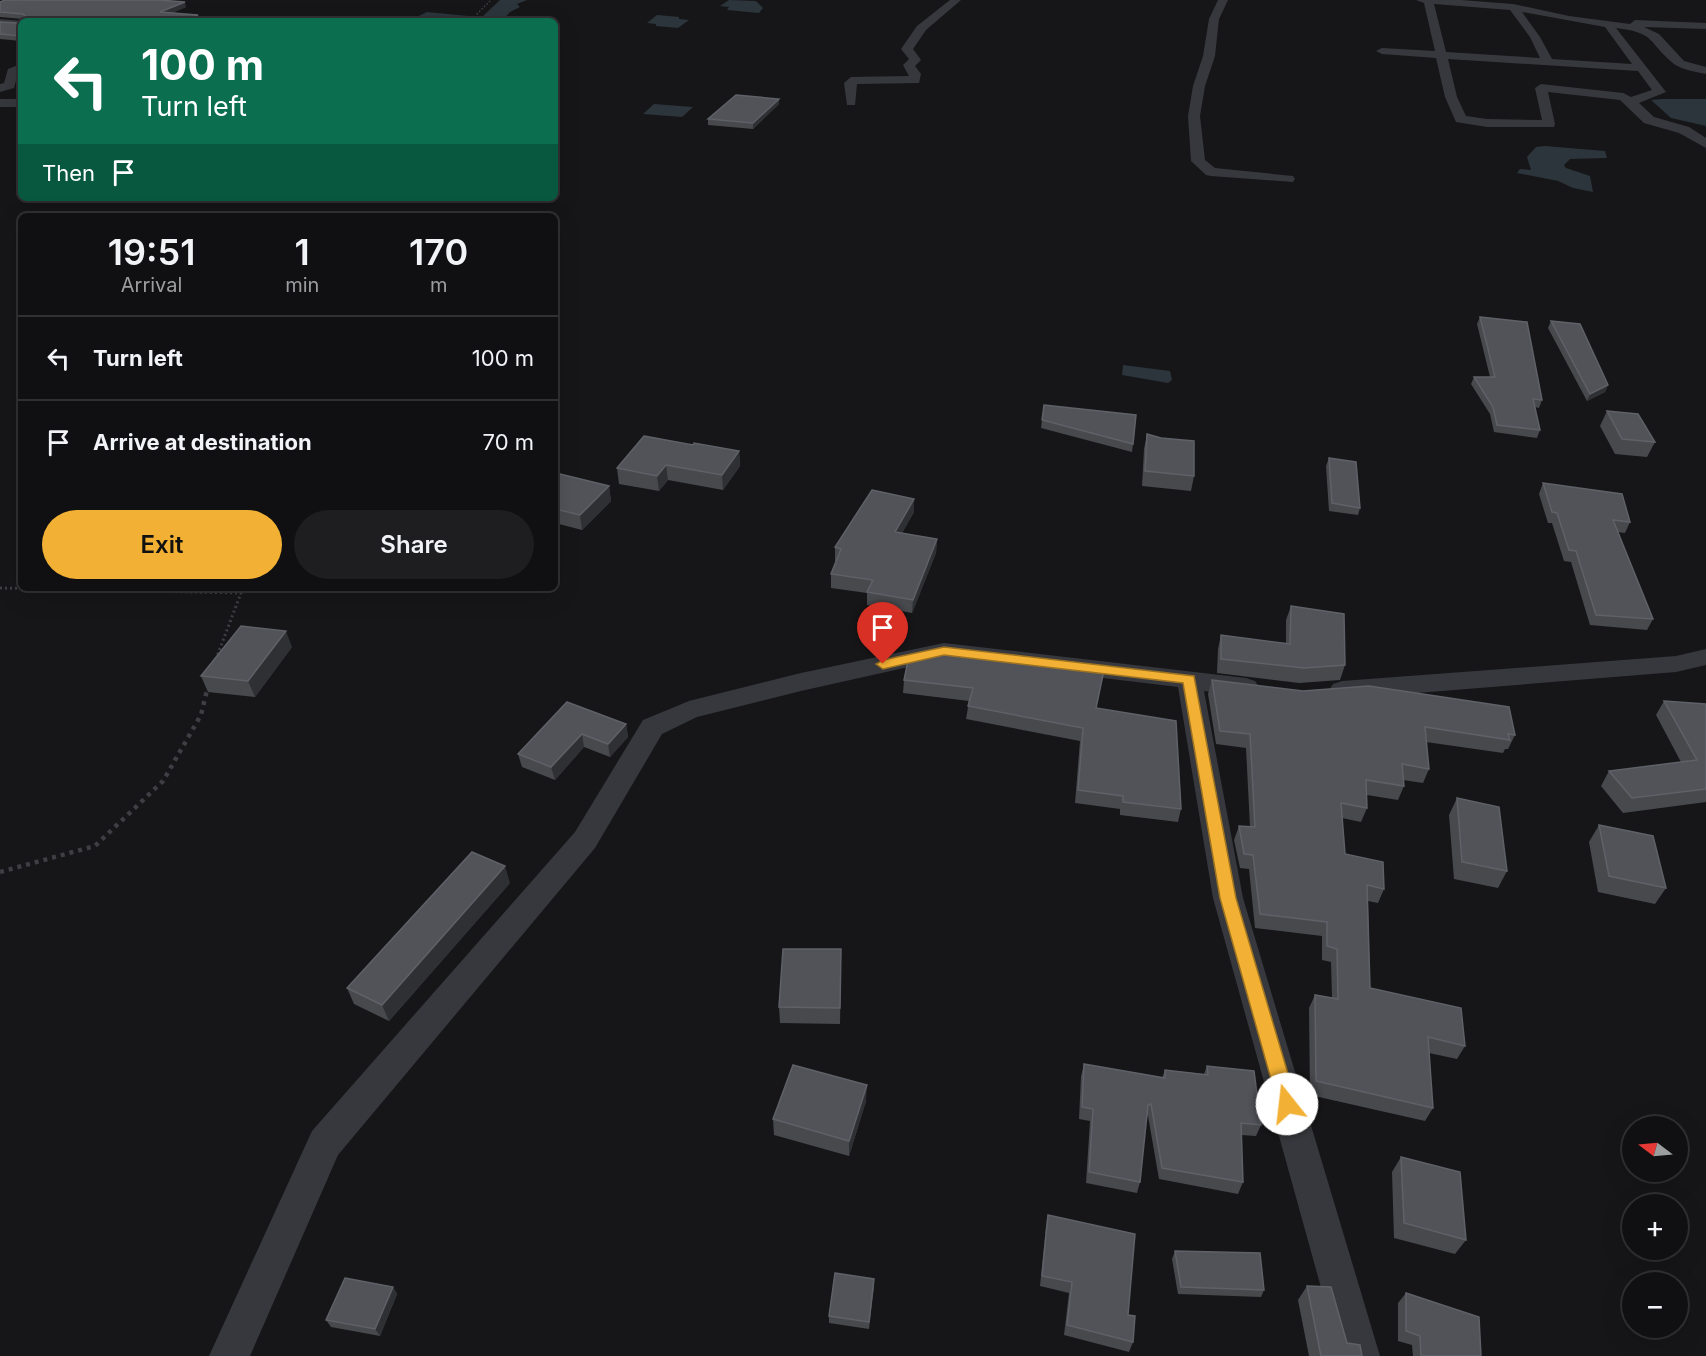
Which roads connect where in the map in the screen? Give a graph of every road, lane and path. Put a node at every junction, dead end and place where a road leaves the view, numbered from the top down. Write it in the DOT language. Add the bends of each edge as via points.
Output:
graph roads {
  1 [pos="491,0"];
  2 [pos="956,0"];
  3 [pos="1223,0"];
  4 [pos="1421,0"];
  5 [pos="1428,0"];
  6 [pos="1513,7"];
  7 [pos="1431,12"];
  8 [pos="476,18"];
  9 [pos="1521,18"];
  10 [pos="1592,21"];
  11 [pos="0,22"];
  12 [pos="18,23"];
  13 [pos="1611,23"];
  14 [pos="1706,27"];
  15 [pos="1382,51"];
  16 [pos="1442,55"];
  17 [pos="1547,61"];
  18 [pos="18,68"];
  19 [pos="1642,68"];
  20 [pos="1706,71"];
  21 [pos="0,88"];
  22 [pos="851,102"];
  23 [pos="1632,102"];
  24 [pos="18,103"];
  25 [pos="0,104"];
  26 [pos="1706,144"];
  27 [pos="1288,179"];
  28 [pos="0,588"];
  29 [pos="18,588"];
  30 [pos="145,591"];
  31 [pos="1706,657"];
  32 [pos="215,662"];
  33 [pos="1189,679"];
  34 [pos="209,683"];
  35 [pos="1277,691"];
  36 [pos="1311,693"];
  37 [pos="0,872"];
  38 [pos="230,1356"];
  39 [pos="1360,1356"];
  1 -- 8 [label="path"];
  2 -- 22 [label="street" via="921,28 906,49 915,60 909,65 915,80 855,80 850,83"];
  3 -- 27 [label="street" via="1214,19 1194,116 1198,160 1211,172"];
  4 -- 5 [label="street"];
  5 -- 6 [label="street"];
  5 -- 7 [label="street"];
  6 -- 9 [label="street"];
  6 -- 10 [label="street"];
  7 -- 9 [label="street"];
  7 -- 16 [label="street"];
  9 -- 10 [label="street"];
  9 -- 17 [label="street"];
  10 -- 13 [label="street"];
  10 -- 14 [label="street"];
  11 -- 12 [label="street"];
  13 -- 19 [label="street" via="1610,28"];
  13 -- 20 [label="street" via="1639,28 1655,36 1680,63"];
  15 -- 16 [label="street"];
  16 -- 17 [label="street"];
  16 -- 23 [label="street" via="1451,97 1461,119 1549,124 1541,88 1623,97"];
  17 -- 19 [label="street"];
  18 -- 21 [label="street" via="12,71 10,85"];
  19 -- 23 [label="street" via="1660,92"];
  23 -- 26 [label="street" via="1649,120 1684,130"];
  24 -- 25 [label="street"];
  28 -- 29 [label="path"];
  30 -- 32 [label="path" via="241,593"];
  31 -- 36 [label="street" via="1676,664"];
  33 -- 35 [label="street"];
  33 -- 38 [label="street" via="944,651 801,681 689,710 652,727 585,840 325,1143"];
  33 -- 39 [label="street" via="1228,898"];
  34 -- 37 [label="path" via="201,715 163,781 95,846"];
}
